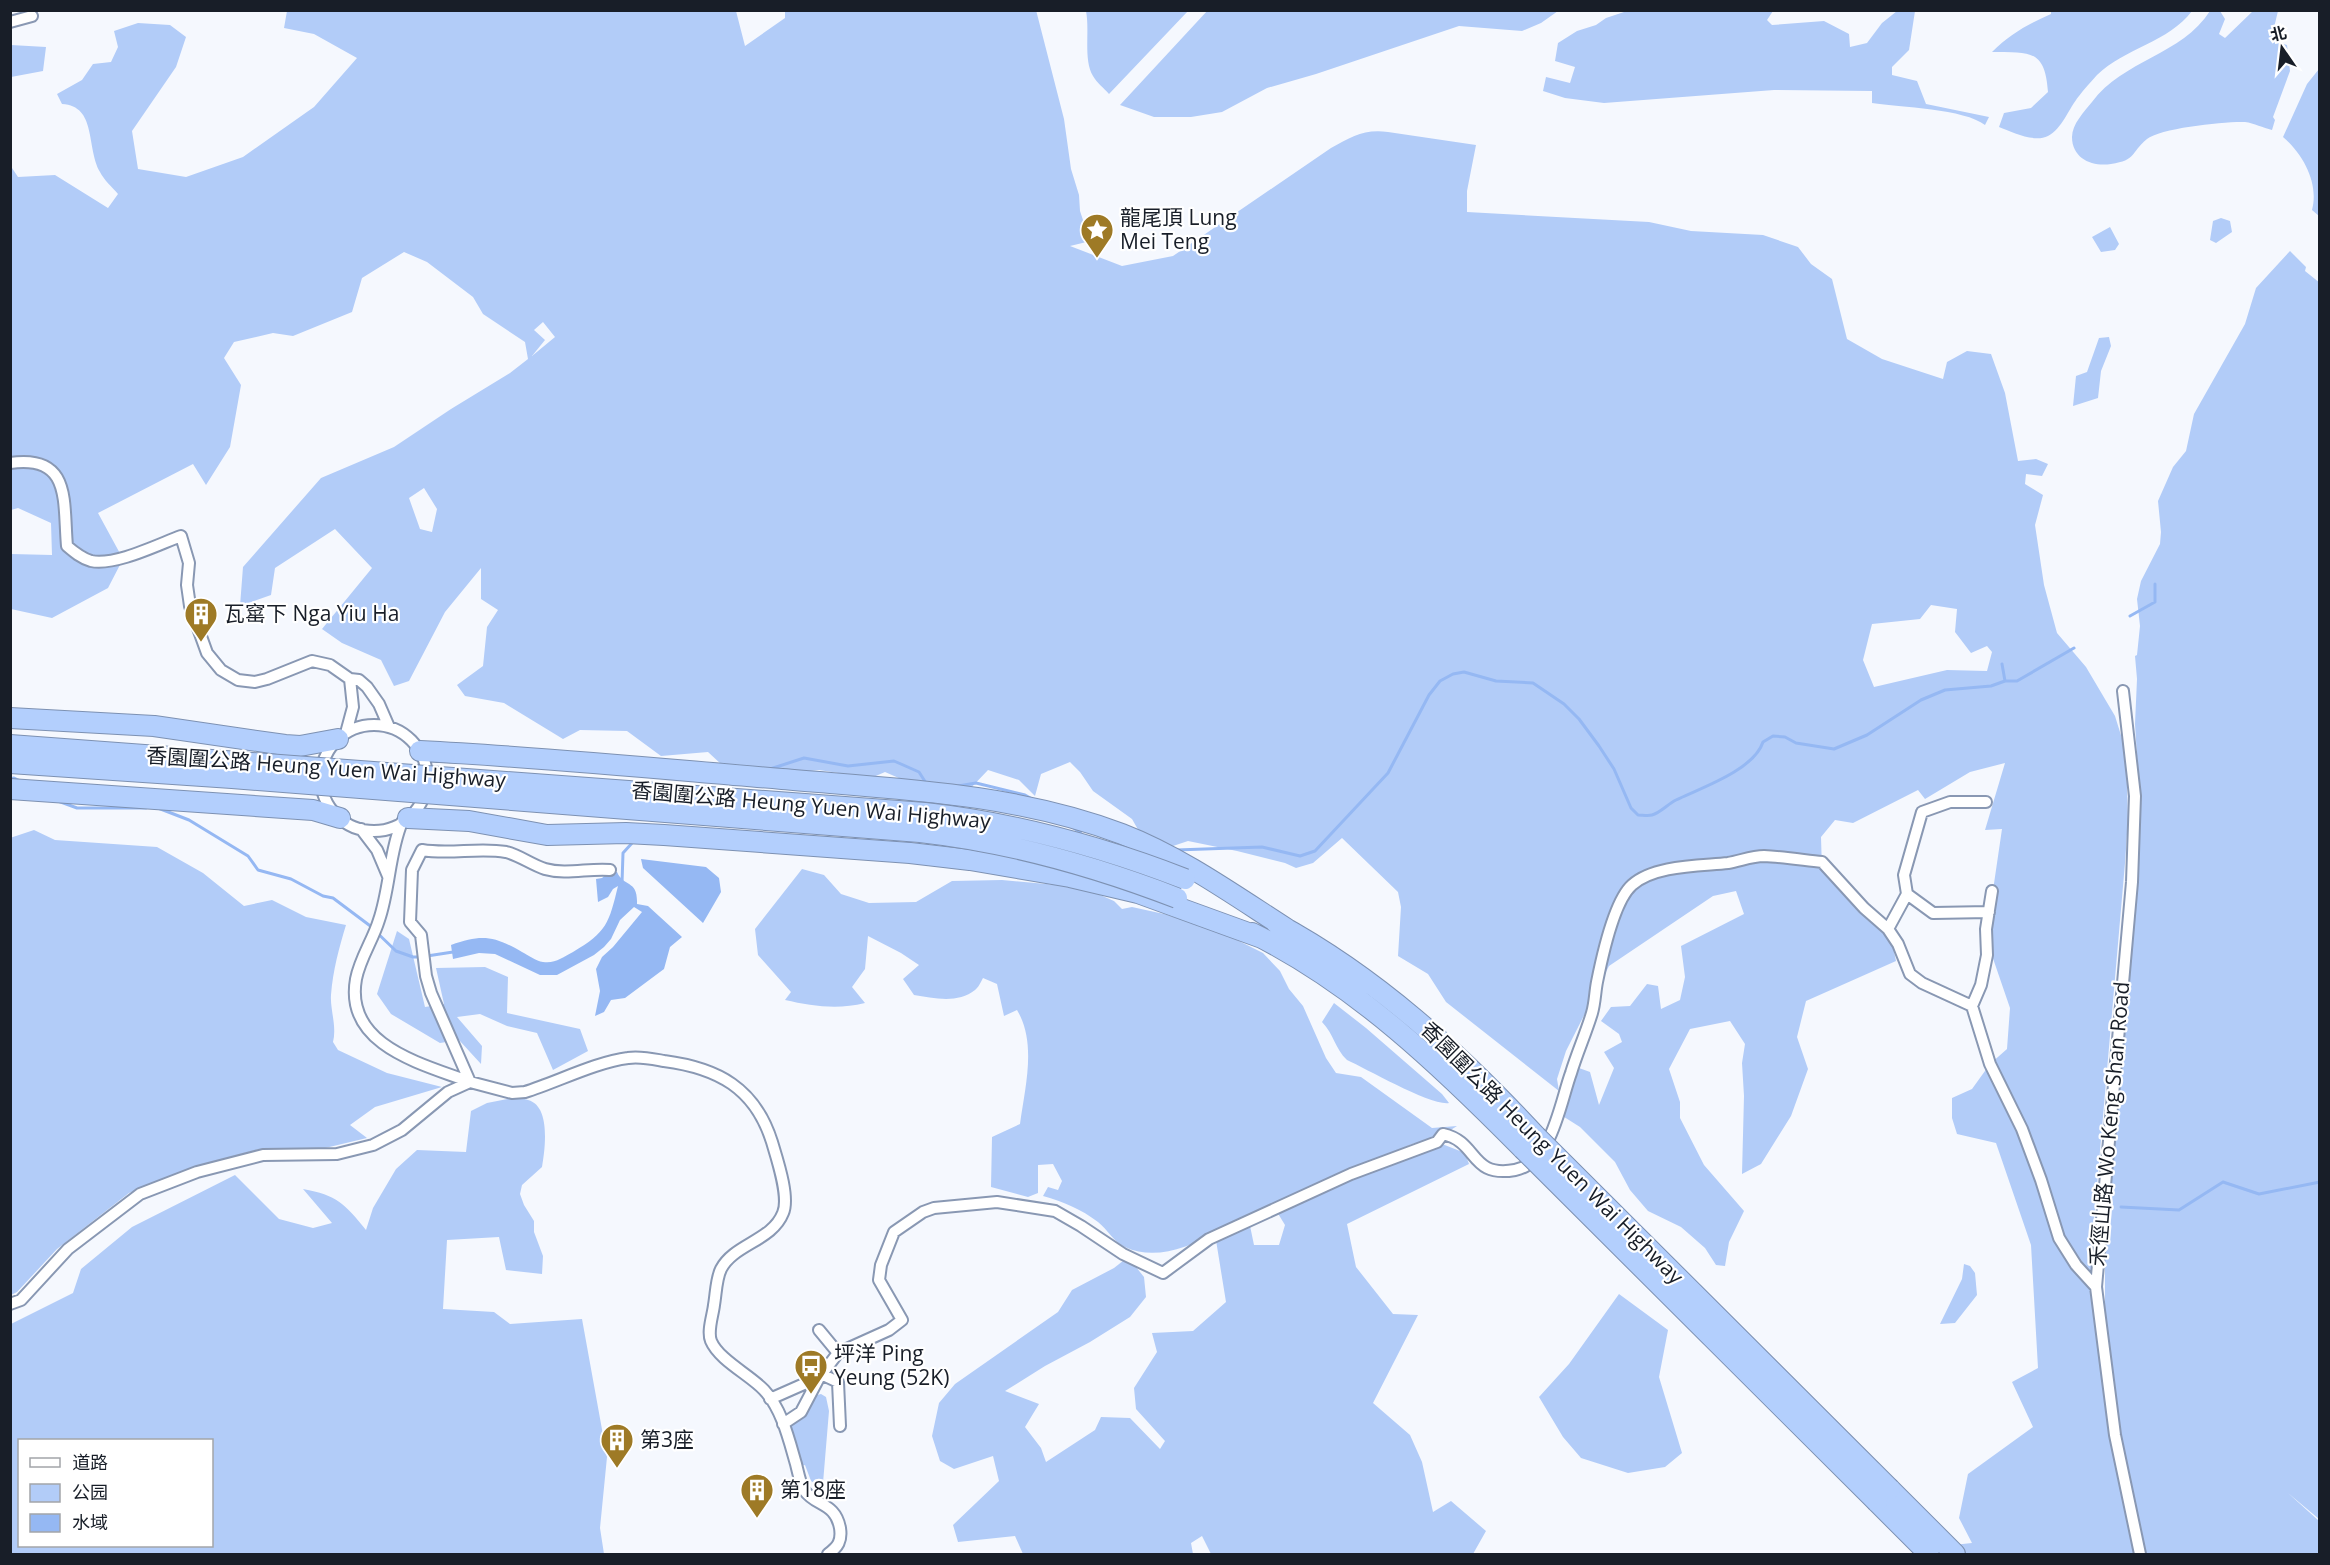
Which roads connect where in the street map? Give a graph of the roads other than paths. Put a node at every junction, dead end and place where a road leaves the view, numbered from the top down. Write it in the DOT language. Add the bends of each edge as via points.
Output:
graph roads {
  1 [pos="33,16"];
  2 [pos="10,22"];
  3 [pos="10,463"];
  4 [pos="350,679"];
  5 [pos="2123,691"];
  6 [pos="10,718"];
  7 [pos="389,727"];
  8 [pos="342,736"];
  9 [pos="10,745"];
  10 [pos="420,751"];
  11 [pos="10,763"];
  12 [pos="10,789"];
  13 [pos="1986,802"];
  14 [pos="340,818"];
  15 [pos="405,820"];
  16 [pos="361,829"];
  17 [pos="610,870"];
  18 [pos="1187,873"];
  19 [pos="388,877"];
  20 [pos="1992,891"];
  21 [pos="1907,894"];
  22 [pos="1176,902"];
  23 [pos="1989,912"];
  24 [pos="1888,929"];
  25 [pos="1972,1006"];
  26 [pos="470,1082"];
  27 [pos="1530,1142"];
  28 [pos="2096,1287"];
  29 [pos="10,1304"];
  30 [pos="819,1330"];
  31 [pos="838,1353"];
  32 [pos="821,1374"];
  33 [pos="770,1399"];
  34 [pos="783,1424"];
  35 [pos="840,1426"];
  36 [pos="1883,1496"];
  37 [pos="828,1554"];
  38 [pos="1929,1554"];
  39 [pos="1955,1554"];
  40 [pos="2140,1554"];
  1 -- 2 [label="street"];
  3 -- 4 [label="street" via="35,462 55,472 64,494 67,546 91,561 109,562 181,536 189,563 189,606 207,652 221,670 237,680 255,682 312,661 330,665"];
  4 -- 7 [label="street" via="359,680 372,693"];
  4 -- 8 [label="street" via="352,708"];
  5 -- 28 [label="street, 禾徑山路 Wo Keng Shan Road" via="2135,796 2132,882"];
  6 -- 8 [label="highway" via="154,726 300,746"];
  7 -- 8 [label="street" via="360,727"];
  7 -- 10 [label="street" via="412,740"];
  8 -- 14 [label="street" via="326,757 321,779 326,800"];
  9 -- 18 [label="highway, 香園圍公路 Heung Yuen Wai Highway, bridge" via="944,815 1002,823"];
  10 -- 15 [label="street" via="427,781 421,801"];
  10 -- 18 [label="highway" via="504,755 990,799 1060,814 1119,833 1163,852"];
  11 -- 22 [label="highway, 香園圍公路 Heung Yuen Wai Highway, bridge" via="928,833 1053,856 1126,879"];
  12 -- 14 [label="highway" via="313,810"];
  13 -- 21 [label="street" via="1950,802 1923,812 1904,875"];
  14 -- 16 [label="street"];
  15 -- 16 [label="street" via="384,829"];
  15 -- 19 [label="street" via="394,846"];
  15 -- 22 [label="highway" via="470,821 547,835 626,833 910,853 1110,885"];
  16 -- 19 [label="street"];
  17 -- 26 [label="street" via="552,870 507,852 422,850 412,870 410,921 421,935 431,993"];
  18 -- 27 [label="highway, 香園圍公路 Heung Yuen Wai Highway" via="1343,964 1412,1015 1483,1080"];
  19 -- 26 [label="street" via="377,927 356,980 355,996 361,1019 378,1041 406,1057"];
  20 -- 23 [label="street"];
  21 -- 23 [label="street" via="1934,913"];
  21 -- 24 [label="street"];
  22 -- 27 [label="highway, 香園圍公路 Heung Yuen Wai Highway" via="1262,938 1316,971 1386,1021"];
  23 -- 25 [label="street" via="1987,955"];
  24 -- 25 [label="street" via="1910,974"];
  24 -- 31 [label="street" via="1822,862 1761,856 1654,873 1633,884 1619,902 1593,1012 1556,1124 1531,1164 1516,1170 1483,1167 1463,1143 1443,1134 1437,1142 1351,1174 1209,1239 1163,1273 1123,1254 1055,1211 997,1202 934,1208 894,1232 881,1265 879,1280 902,1320 890,1330"];
  25 -- 28 [label="street" via="1990,1064 2022,1129 2041,1180 2058,1238"];
  26 -- 29 [label="street" via="448,1092 402,1130 373,1145 337,1154 262,1155 197,1172 140,1194 68,1249 21,1300"];
  26 -- 33 [label="street" via="512,1093 525,1092 629,1057 707,1070 724,1077 752,1102 767,1129 784,1191 784,1211 768,1233 723,1265 710,1330 711,1341 723,1356 765,1390"];
  27 -- 36 [label="highway, 香園圍公路 Heung Yuen Wai Highway, bridge"];
  28 -- 40 [label="street, 禾徑山路 Wo Keng Shan Road" via="2115,1435"];
  30 -- 31 [label="street"];
  31 -- 32 [label="street"];
  32 -- 33 [label="street"];
  32 -- 34 [label="street" via="801,1412"];
  32 -- 35 [label="street" via="838,1382"];
  33 -- 34 [label="street"];
  34 -- 37 [label="street" via="804,1489 830,1508 838,1520 840,1541"];
  36 -- 38 [label="highway, 香園圍公路 Heung Yuen Wai Highway"];
  36 -- 39 [label="highway, 香園圍公路 Heung Yuen Wai Highway"];
}
